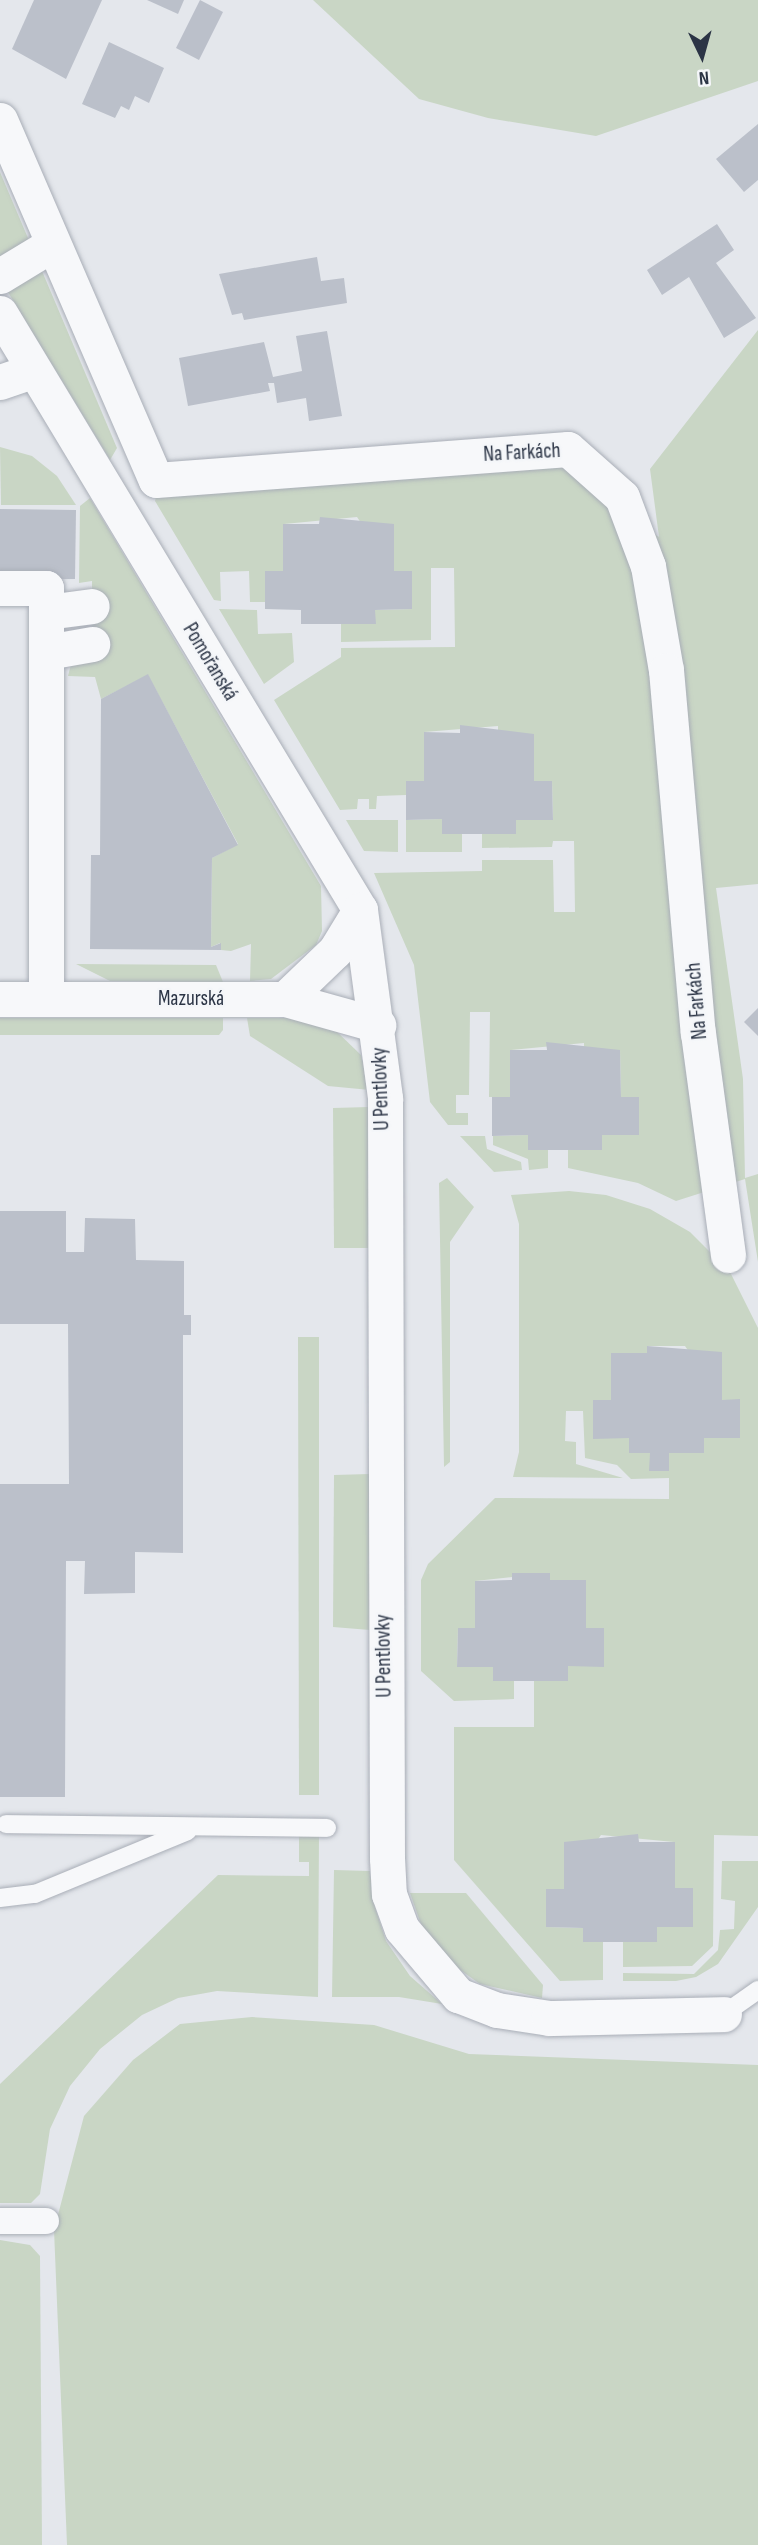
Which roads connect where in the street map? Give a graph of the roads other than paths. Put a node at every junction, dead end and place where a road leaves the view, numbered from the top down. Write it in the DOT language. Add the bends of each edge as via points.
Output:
graph roads {
  1 [pos="0,120"];
  2 [pos="51,245"];
  3 [pos="0,276"];
  4 [pos="0,313"];
  5 [pos="16,376"];
  6 [pos="0,588"];
  7 [pos="92,606"];
  8 [pos="47,612"];
  9 [pos="92,644"];
  10 [pos="47,652"];
  11 [pos="360,910"];
  12 [pos="0,999"];
  13 [pos="46,999"];
  14 [pos="285,999"];
  15 [pos="378,1026"];
  16 [pos="728,1255"];
  17 [pos="6,1824"];
  18 [pos="327,1828"];
  19 [pos="195,1829"];
  20 [pos="0,1898"];
  21 [pos="758,1990"];
  22 [pos="724,2014"];
  23 [pos="0,2221"];
  24 [pos="46,2221"];
  1 -- 2 [label="street, Na Farkách"];
  2 -- 3 [label="street"];
  2 -- 16 [label="street, Na Farkách" via="156,480 568,449 622,497 648,566 666,670 698,1032"];
  4 -- 5 [label="street, Pomořanská"];
  5 -- 11 [label="street, Pomořanská"];
  6 -- 8 [label="street" via="46,588"];
  7 -- 8 [label="street"];
  8 -- 10 [label="street"];
  9 -- 10 [label="street"];
  10 -- 13 [label="street"];
  11 -- 14 [label="street" via="335,951"];
  11 -- 15 [label="street, Pomořanská"];
  12 -- 13 [label="street, Mazurská"];
  13 -- 14 [label="street, Mazurská"];
  14 -- 15 [label="street, Mazurská"];
  15 -- 22 [label="street, U Pentlovky" via="385,1098 383,1516 389,1894 402,1929 423,1959 458,1994 498,2010 549,2018"];
  17 -- 19 [label="lane"];
  18 -- 19 [label="lane"];
  19 -- 20 [label="lane" via="35,1894"];
  21 -- 22 [label="lane"];
  23 -- 24 [label="street"];
}
